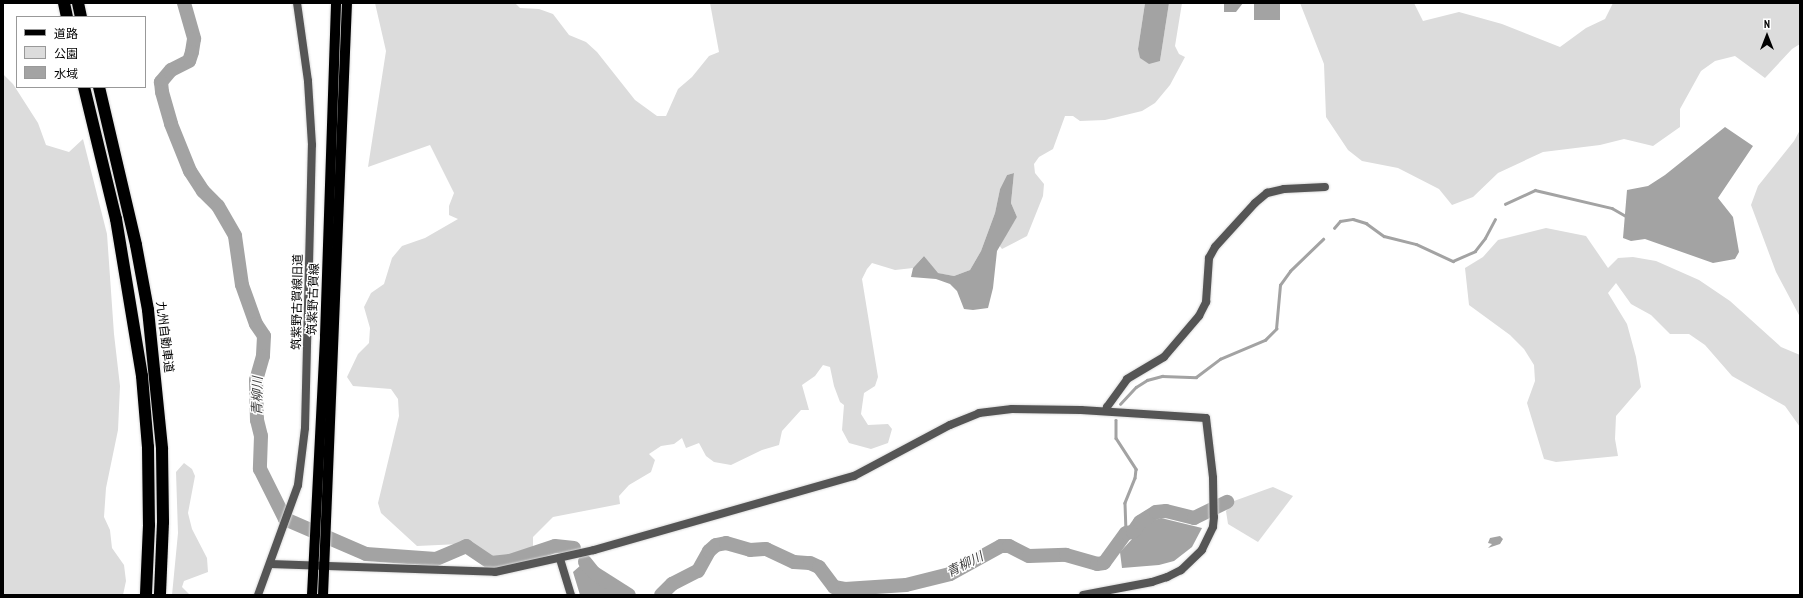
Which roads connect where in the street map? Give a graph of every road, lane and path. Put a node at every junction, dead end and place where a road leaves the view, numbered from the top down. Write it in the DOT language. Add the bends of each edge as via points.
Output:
graph roads {
  1 [pos="64,3"];
  2 [pos="78,3"];
  3 [pos="297,3"];
  4 [pos="336,3"];
  5 [pos="347,3"];
  6 [pos="67,16"];
  7 [pos="81,16"];
  8 [pos="84,88"];
  9 [pos="99,88"];
  10 [pos="1325,187"];
  11 [pos="1106,411"];
  12 [pos="322,528"];
  13 [pos="560,558"];
  14 [pos="270,564"];
  15 [pos="314,566"];
  16 [pos="326,567"];
  17 [pos="146,595"];
  18 [pos="160,595"];
  19 [pos="258,595"];
  20 [pos="312,595"];
  21 [pos="323,595"];
  22 [pos="571,595"];
  23 [pos="1083,595"];
  1 -- 6 [label="highway"];
  2 -- 7 [label="highway"];
  3 -- 14 [label="street, 筑紫野古賀線旧道" via="308,81 311,210 305,428 302,468 289,514"];
  4 -- 12 [label="main road, 筑紫野古賀線"];
  5 -- 12 [label="main road, 筑紫野古賀線"];
  8 -- 17 [label="highway" via="116,219 142,376 148,447 149,525"];
  9 -- 18 [label="highway, 九州自動車道" via="136,245 148,310 162,449"];
  10 -- 11 [label="street" via="1284,189 1267,193 1255,203 1215,247 1209,258 1206,302 1200,316 1164,357 1127,379"];
  11 -- 13 [label="street" via="1012,409 980,413 950,425 854,476"];
  11 -- 23 [label="street" via="1206,418 1214,517 1210,536 1202,550 1181,570 1152,582"];
  12 -- 15 [label="main road, 筑紫野古賀線" via="316,540"];
  12 -- 16 [label="main road, 筑紫野古賀線" via="326,544"];
  13 -- 16 [label="street" via="495,572"];
  13 -- 22 [label="street"];
  14 -- 15 [label="street"];
  14 -- 19 [label="street, 筑紫野古賀線旧道"];
  15 -- 16 [label="street"];
  15 -- 20 [label="main road, 筑紫野古賀線"];
  16 -- 21 [label="main road, 筑紫野古賀線"];
}
